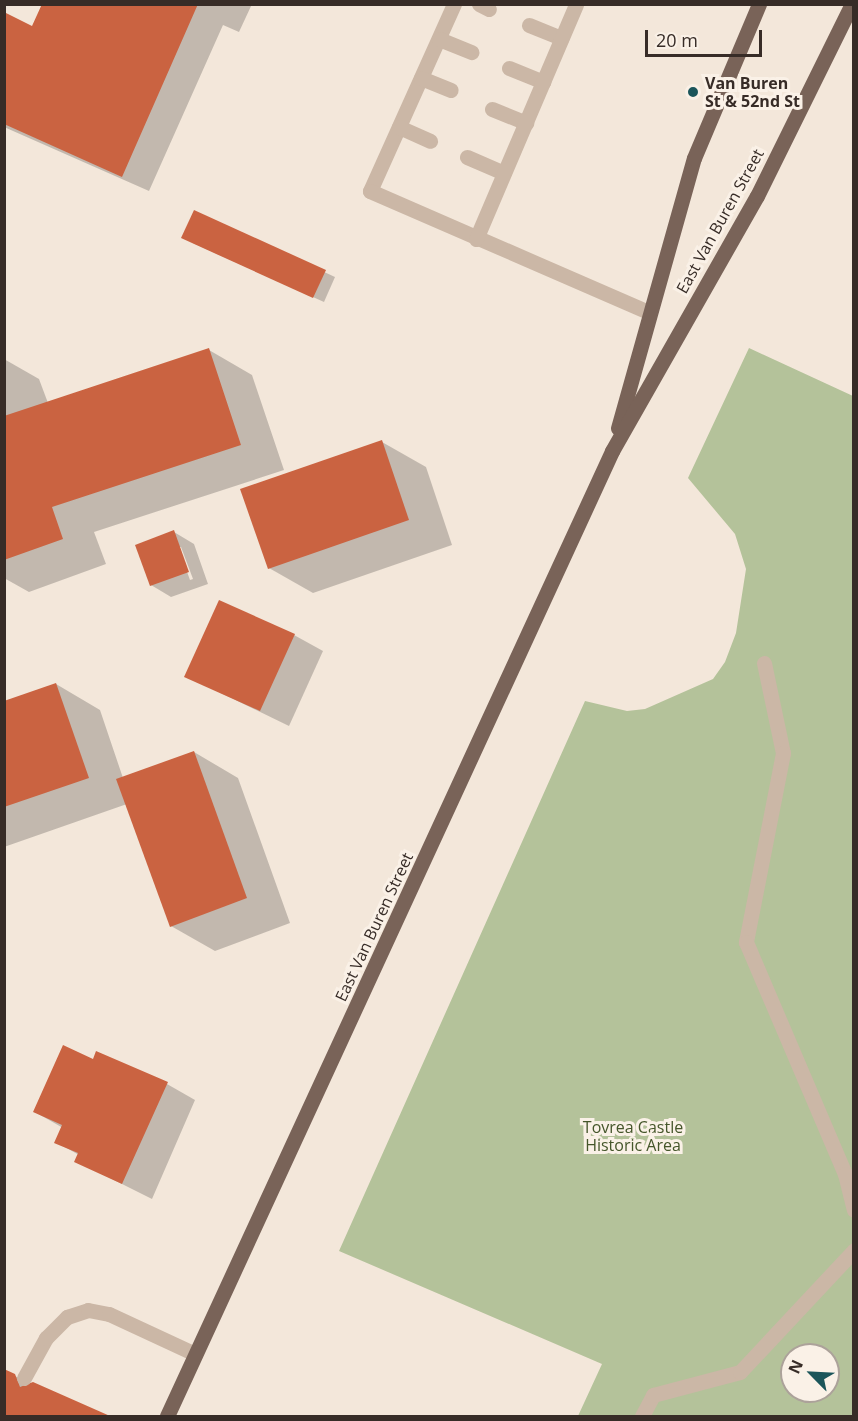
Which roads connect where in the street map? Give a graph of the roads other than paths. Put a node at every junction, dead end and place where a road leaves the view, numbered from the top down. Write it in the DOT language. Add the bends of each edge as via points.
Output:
graph roads {
  1 [pos="454,4"];
  2 [pos="576,4"];
  3 [pos="759,4"];
  4 [pos="852,4"];
  5 [pos="529,25"];
  6 [pos="562,38"];
  7 [pos="439,39"];
  8 [pos="471,52"];
  9 [pos="509,68"];
  10 [pos="421,78"];
  11 [pos="543,82"];
  12 [pos="451,90"];
  13 [pos="492,109"];
  14 [pos="526,123"];
  15 [pos="399,127"];
  16 [pos="430,141"];
  17 [pos="467,157"];
  18 [pos="504,173"];
  19 [pos="476,239"];
  20 [pos="650,313"];
  21 [pos="612,451"];
  22 [pos="764,663"];
  23 [pos="854,1210"];
  24 [pos="854,1250"];
  25 [pos="195,1354"];
  26 [pos="24,1378"];
  27 [pos="167,1416"];
  28 [pos="642,1416"];
  1 -- 7 [label="lane"];
  2 -- 6 [label="lane"];
  3 -- 20 [label="main road, East Van Buren Street" via="694,158"];
  4 -- 21 [label="main road, East Van Buren Street" via="756,196"];
  5 -- 6 [label="lane"];
  6 -- 11 [label="lane"];
  7 -- 8 [label="lane"];
  7 -- 10 [label="lane"];
  9 -- 11 [label="lane"];
  10 -- 12 [label="lane"];
  10 -- 15 [label="lane"];
  11 -- 14 [label="lane"];
  13 -- 14 [label="lane"];
  14 -- 18 [label="lane"];
  15 -- 16 [label="lane"];
  15 -- 19 [label="lane" via="370,191"];
  17 -- 18 [label="lane"];
  18 -- 19 [label="lane"];
  19 -- 20 [label="lane"];
  20 -- 21 [label="main road, East Van Buren Street"];
  21 -- 25 [label="main road, East Van Buren Street"];
  22 -- 23 [label="lane" via="783,753 746,942 844,1174"];
  24 -- 28 [label="lane" via="740,1372 653,1395"];
  25 -- 26 [label="lane" via="109,1314 88,1310 67,1317 46,1338"];
  25 -- 27 [label="main road, East Van Buren Street"];
}
